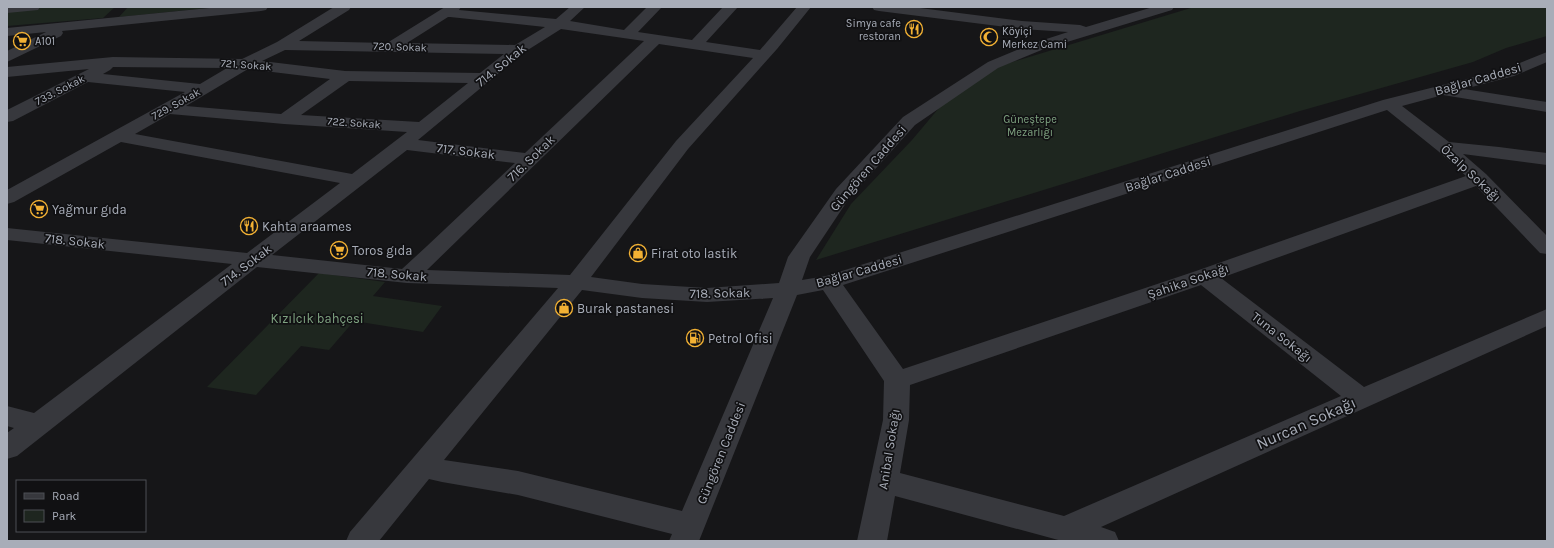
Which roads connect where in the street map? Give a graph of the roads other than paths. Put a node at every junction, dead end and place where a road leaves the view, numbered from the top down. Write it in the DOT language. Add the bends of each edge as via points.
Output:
graph roads {
  1 [pos="33,7"];
  2 [pos="261,7"];
  3 [pos="344,7"];
  4 [pos="578,7"];
  5 [pos="655,7"];
  6 [pos="731,7"];
  7 [pos="804,7"];
  8 [pos="879,7"];
  9 [pos="1167,7"];
  10 [pos="7,9"];
  11 [pos="452,10"];
  12 [pos="559,24"];
  13 [pos="1022,25"];
  14 [pos="68,27"];
  15 [pos="1091,30"];
  16 [pos="7,32"];
  17 [pos="627,35"];
  18 [pos="655,39"];
  19 [pos="282,45"];
  20 [pos="695,45"];
  21 [pos="1039,46"];
  22 [pos="391,47"];
  23 [pos="518,50"];
  24 [pos="763,56"];
  25 [pos="1547,56"];
  26 [pos="7,57"];
  27 [pos="113,62"];
  28 [pos="245,64"];
  29 [pos="1526,65"];
  30 [pos="1547,68"];
  31 [pos="7,72"];
  32 [pos="345,76"];
  33 [pos="87,77"];
  34 [pos="485,78"];
  35 [pos="203,89"];
  36 [pos="1440,90"];
  37 [pos="1389,104"];
  38 [pos="1547,107"];
  39 [pos="167,109"];
  40 [pos="7,118"];
  41 [pos="284,119"];
  42 [pos="424,128"];
  43 [pos="118,136"];
  44 [pos="404,144"];
  45 [pos="1444,147"];
  46 [pos="1547,159"];
  47 [pos="529,160"];
  48 [pos="1479,178"];
  49 [pos="356,180"];
  50 [pos="7,198"];
  51 [pos="1522,223"];
  52 [pos="1547,226"];
  53 [pos="7,234"];
  54 [pos="1547,248"];
  55 [pos="253,259"];
  56 [pos="407,276"];
  57 [pos="1204,276"];
  58 [pos="576,282"];
  59 [pos="829,282"];
  60 [pos="788,290"];
  61 [pos="1547,316"];
  62 [pos="897,380"];
  63 [pos="1361,398"];
  64 [pos="7,416"];
  65 [pos="38,424"];
  66 [pos="7,448"];
  67 [pos="424,466"];
  68 [pos="884,481"];
  69 [pos="1065,529"];
  70 [pos="688,534"];
  71 [pos="361,541"];
  72 [pos="872,541"];
  73 [pos="1104,541"];
  1 -- 10 [label="street"];
  2 -- 14 [label="street"];
  3 -- 19 [label="street, 729. Sokak"];
  4 -- 12 [label="street, 714. Sokak"];
  5 -- 17 [label="street"];
  6 -- 20 [label="street"];
  7 -- 24 [label="street"];
  8 -- 13 [label="street"];
  9 -- 15 [label="street, Güngören Caddesi"];
  11 -- 12 [label="street"];
  11 -- 22 [label="street"];
  12 -- 17 [label="street"];
  12 -- 23 [label="street, 714. Sokak"];
  13 -- 15 [label="street"];
  13 -- 21 [label="street"];
  14 -- 16 [label="street"];
  14 -- 26 [label="street"];
  15 -- 21 [label="street, Güngören Caddesi"];
  17 -- 18 [label="street"];
  18 -- 20 [label="street"];
  18 -- 47 [label="street, 716. Sokak"];
  19 -- 22 [label="street, 720. Sokak"];
  19 -- 28 [label="street, 729. Sokak"];
  20 -- 24 [label="street"];
  21 -- 60 [label="street, Güngören Caddesi" via="993,65 909,121 844,193 799,258"];
  22 -- 23 [label="street, 720. Sokak"];
  23 -- 34 [label="street, 714. Sokak"];
  24 -- 58 [label="street" via="682,145"];
  25 -- 29 [label="street, Bağlar Caddesi"];
  27 -- 28 [label="street, 721. Sokak"];
  27 -- 31 [label="street, 721. Sokak"];
  27 -- 33 [label="street, 733. Sokak"];
  28 -- 32 [label="street, 721. Sokak"];
  28 -- 35 [label="street, 729. Sokak"];
  29 -- 30 [label="street"];
  29 -- 36 [label="street, Bağlar Caddesi"];
  32 -- 34 [label="street, 721. Sokak"];
  32 -- 41 [label="street"];
  33 -- 35 [label="street"];
  33 -- 40 [label="street, 733. Sokak"];
  34 -- 42 [label="street, 714. Sokak"];
  35 -- 39 [label="street, 729. Sokak"];
  36 -- 37 [label="street, Bağlar Caddesi"];
  36 -- 38 [label="street"];
  37 -- 45 [label="street, Özalp Sokağı"];
  37 -- 59 [label="street, Bağlar Caddesi"];
  39 -- 41 [label="street, 722. Sokak"];
  39 -- 43 [label="street, 729. Sokak"];
  41 -- 42 [label="street, 722. Sokak"];
  42 -- 44 [label="street, 714. Sokak"];
  43 -- 49 [label="street"];
  43 -- 50 [label="street, 729. Sokak"];
  44 -- 47 [label="street, 717. Sokak"];
  44 -- 49 [label="street, 714. Sokak"];
  45 -- 46 [label="street"];
  45 -- 48 [label="street, Özalp Sokağı"];
  47 -- 56 [label="street, 716. Sokak"];
  48 -- 51 [label="street, Özalp Sokağı"];
  48 -- 57 [label="street, Şahika Sokağı"];
  49 -- 55 [label="street, 714. Sokak"];
  51 -- 52 [label="street"];
  51 -- 54 [label="street, Özalp Sokağı"];
  53 -- 55 [label="street, 718. Sokak"];
  55 -- 56 [label="street, 718. Sokak"];
  55 -- 65 [label="street, 714. Sokak"];
  56 -- 58 [label="street, 718. Sokak"];
  57 -- 62 [label="street, Şahika Sokağı"];
  57 -- 63 [label="street, Tuna Sokağı"];
  58 -- 60 [label="street, 718. Sokak" via="642,291 707,295"];
  58 -- 67 [label="street"];
  59 -- 60 [label="street, Bağlar Caddesi"];
  59 -- 62 [label="street"];
  60 -- 70 [label="street, Güngören Caddesi"];
  61 -- 63 [label="street, Nurcan Sokağı"];
  62 -- 68 [label="street, Anibal Sokağı" via="896,420"];
  63 -- 69 [label="street, Nurcan Sokağı"];
  64 -- 65 [label="street"];
  65 -- 66 [label="street, 714. Sokak"];
  67 -- 70 [label="street" via="518,483"];
  67 -- 71 [label="street"];
  68 -- 69 [label="street"];
  68 -- 72 [label="street, Anibal Sokağı"];
  69 -- 73 [label="street"];
}
